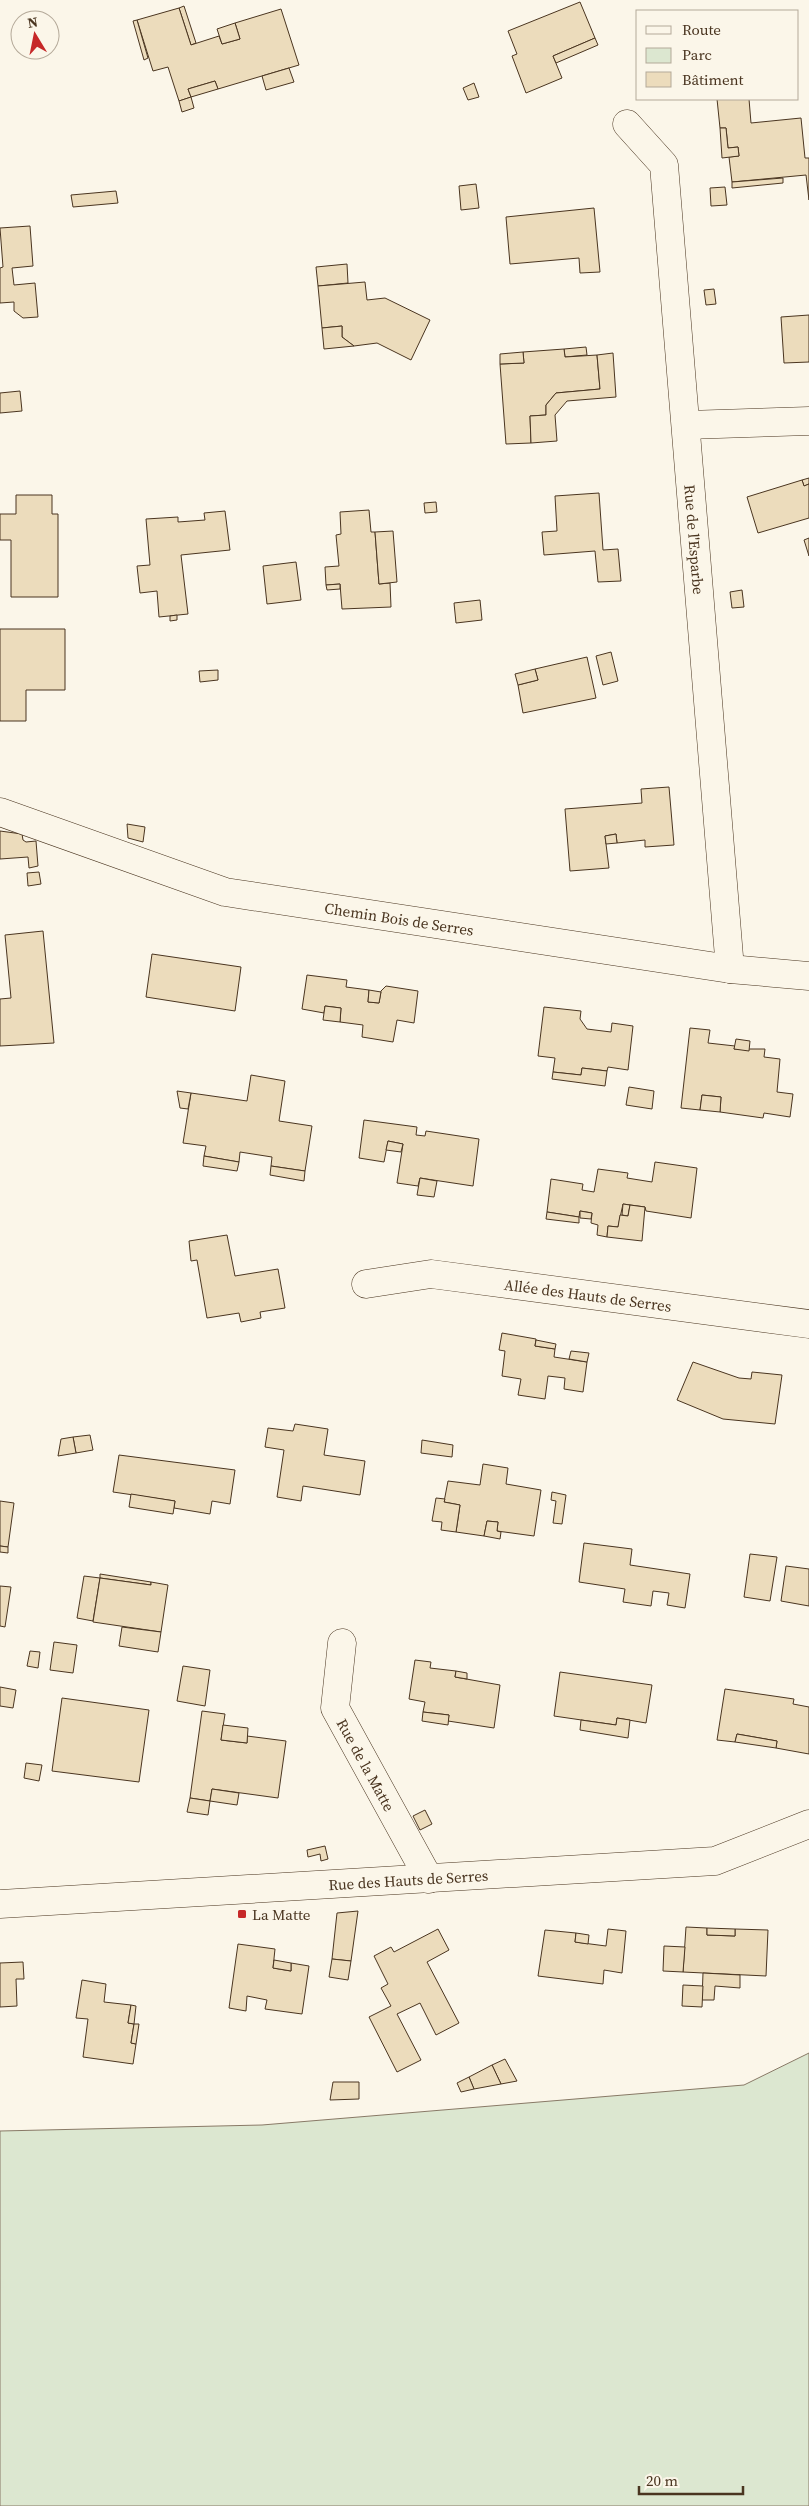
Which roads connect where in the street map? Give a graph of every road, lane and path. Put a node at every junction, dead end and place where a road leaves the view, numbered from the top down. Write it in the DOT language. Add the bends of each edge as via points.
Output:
graph roads {
  1 [pos="627,124"];
  2 [pos="809,421"];
  3 [pos="687,425"];
  4 [pos="0,812"];
  5 [pos="730,969"];
  6 [pos="809,976"];
  7 [pos="366,1284"];
  8 [pos="809,1324"];
  9 [pos="342,1643"];
  10 [pos="809,1824"];
  11 [pos="429,1879"];
  12 [pos="0,1904"];
  1 -- 3 [label="street, Rue de l'Esparbe" via="664,165"];
  2 -- 3 [label="street"];
  3 -- 5 [label="street, Rue de l'Esparbe"];
  4 -- 5 [label="street, Chemin Bois de Serres" via="225,892"];
  5 -- 6 [label="street, Chemin Bois de Serres"];
  7 -- 8 [label="street, Allée des Hauts de Serres" via="431,1274"];
  9 -- 11 [label="street, Rue de la Matte" via="335,1708"];
  10 -- 11 [label="street, Rue des Hauts de Serres" via="715,1861"];
  11 -- 12 [label="street, Rue des Hauts de Serres"];
}
